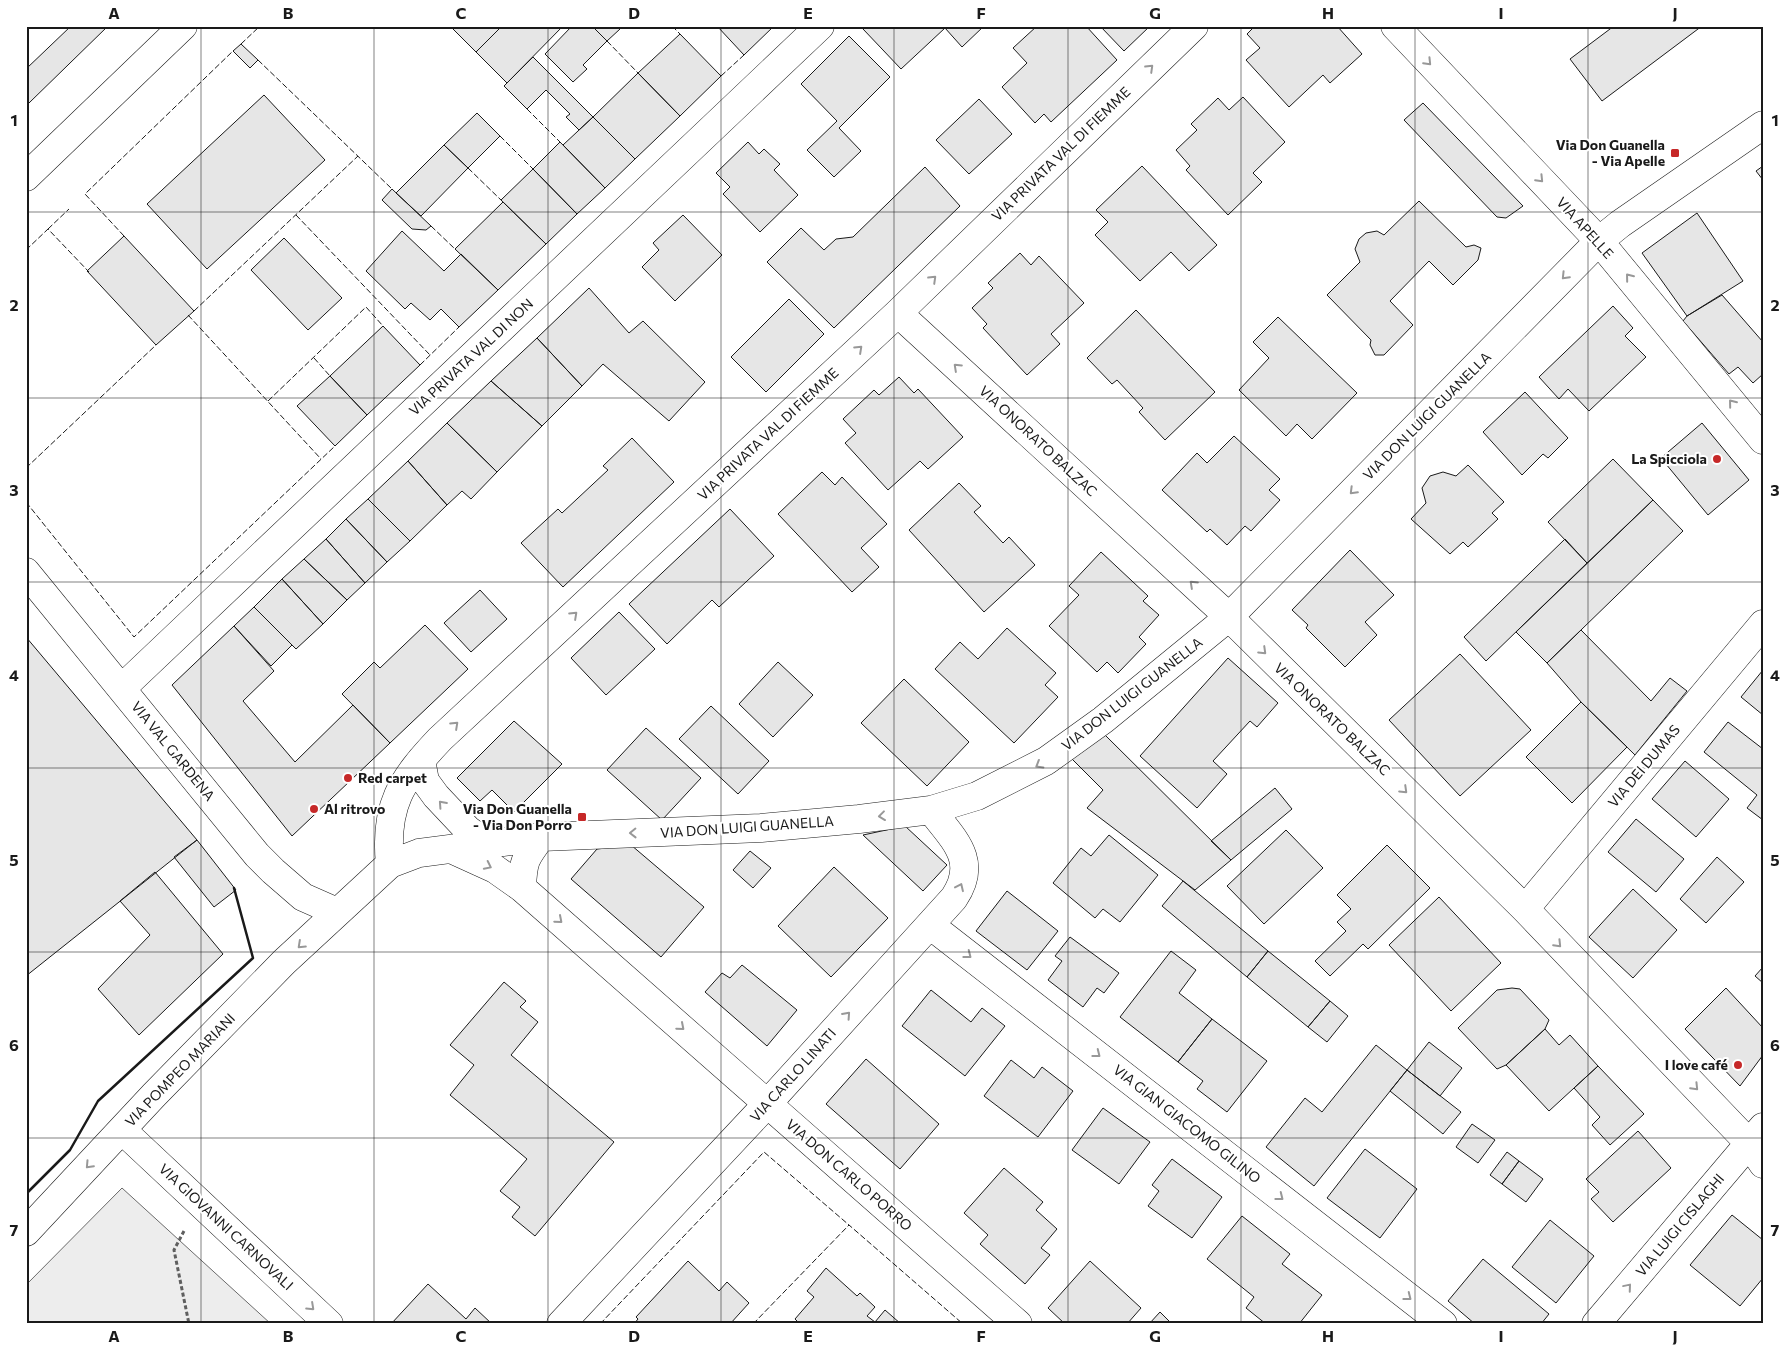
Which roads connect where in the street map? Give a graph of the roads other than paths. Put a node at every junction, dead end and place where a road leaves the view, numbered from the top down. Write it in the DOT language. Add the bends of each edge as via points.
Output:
graph roads {
  1 [pos="183,26"];
  2 [pos="820,26"];
  3 [pos="1194,26"];
  4 [pos="1395,26"];
  5 [pos="1763,125"];
  6 [pos="26,177"];
  7 [pos="1599,241"];
  8 [pos="898,313"];
  9 [pos="1763,440"];
  10 [pos="26,572"];
  11 [pos="1229,617"];
  12 [pos="1763,624"];
  13 [pos="122,688"];
  14 [pos="421,760"];
  15 [pos="931,810"];
  16 [pos="542,837"];
  17 [pos="494,842"];
  18 [pos="452,848"];
  19 [pos="390,864"];
  20 [pos="522,888"];
  21 [pos="1525,909"];
  22 [pos="337,912"];
  23 [pos="930,925"];
  24 [pos="768,1103"];
  25 [pos="122,1130"];
  26 [pos="1758,1145"];
  27 [pos="26,1232"];
  28 [pos="329,1324"];
  29 [pos="561,1324"];
  30 [pos="1018,1324"];
  31 [pos="1444,1324"];
  32 [pos="1596,1324"];
  1 -- 6 [label="street"];
  2 -- 13 [label="street, VIA PRIVATA VAL DI NON"];
  8 -- 3 [label="street, VIA PRIVATA VAL DI FIEMME, one-way"];
  4 -- 7 [label="street, VIA APELLE, one-way"];
  5 -- 7 [label="street, VIA DON LUIGI GUANELLA"];
  9 -- 7 [label="street, VIA APELLE, one-way"];
  7 -- 11 [label="street, VIA DON LUIGI GUANELLA, one-way"];
  11 -- 8 [label="street, VIA ONORATO BALZAC, one-way"];
  14 -- 8 [label="street, VIA PRIVATA VAL DI FIEMME, one-way"];
  10 -- 13 [label="street, VIA VAL GARDENA"];
  11 -- 15 [label="street, VIA DON LUIGI GUANELLA, one-way" via="1103,720 1046,761 977,796"];
  11 -- 21 [label="street, VIA ONORATO BALZAC, one-way"];
  12 -- 21 [label="street, VIA DEI DUMAS"];
  13 -- 22 [label="street, VIA VAL GARDENA" via="257,855 304,897"];
  17 -- 14 [label="street, one-way" via="468,830 436,796 425,781"];
  14 -- 19 [label="street, VIA PRIVATA VAL DI FIEMME" via="407,779 392,813"];
  15 -- 16 [label="street, VIA DON LUIGI GUANELLA, one-way" via="761,828"];
  23 -- 15 [label="street, VIA CARLO LINATI, one-way" via="957,894 965,871 961,852"];
  16 -- 17 [label="street, VIA DON LUIGI GUANELLA"];
  16 -- 20 [label="street" via="523,866"];
  17 -- 18 [label="street, VIA DON LUIGI GUANELLA"];
  18 -- 19 [label="street, VIA DON LUIGI GUANELLA" via="419,853"];
  18 -- 20 [label="street, VIA DON CARLO PORRO, one-way" via="495,869"];
  19 -- 22 [label="street, VIA DON LUIGI GUANELLA"];
  20 -- 24 [label="street, VIA DON CARLO PORRO, one-way"];
  21 -- 26 [label="street, VIA ONORATO BALZAC, one-way"];
  22 -- 25 [label="street, VIA POMPEO MARIANI, one-way" via="284,962"];
  24 -- 23 [label="street, VIA CARLO LINATI, one-way"];
  23 -- 31 [label="street, VIA GIAN GIACOMO GILINO, one-way"];
  24 -- 29 [label="street, VIA CARLO LINATI"];
  24 -- 30 [label="street, VIA DON CARLO PORRO"];
  25 -- 27 [label="street, VIA POMPEO MARIANI, one-way"];
  25 -- 28 [label="street, VIA GIOVANNI CARNOVALI, one-way"];
  32 -- 26 [label="street, VIA LUIGI CISLAGHI, one-way"];
}
